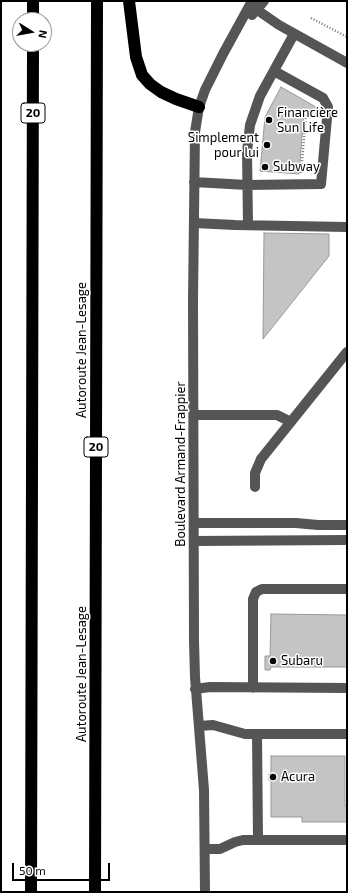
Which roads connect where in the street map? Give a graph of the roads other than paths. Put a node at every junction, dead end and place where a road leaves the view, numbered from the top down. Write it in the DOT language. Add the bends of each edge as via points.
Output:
graph roads {
  1 [pos="33,1"];
  2 [pos="97,1"];
  3 [pos="129,1"];
  4 [pos="264,1"];
  5 [pos="252,5"];
  6 [pos="33,12"];
  7 [pos="294,34"];
  8 [pos="33,52"];
  9 [pos="347,63"];
  10 [pos="274,71"];
  11 [pos="199,107"];
  12 [pos="194,182"];
  13 [pos="247,185"];
  14 [pos="194,223"];
  15 [pos="248,225"];
  16 [pos="347,227"];
  17 [pos="347,352"];
  18 [pos="194,415"];
  19 [pos="291,422"];
  20 [pos="255,487"];
  21 [pos="194,523"];
  22 [pos="347,525"];
  23 [pos="347,540"];
  24 [pos="194,541"];
  25 [pos="347,589"];
  26 [pos="253,688"];
  27 [pos="347,688"];
  28 [pos="195,689"];
  29 [pos="199,726"];
  30 [pos="257,734"];
  31 [pos="347,734"];
  32 [pos="258,840"];
  33 [pos="347,840"];
  34 [pos="205,849"];
  35 [pos="31,892"];
  36 [pos="95,892"];
  37 [pos="205,892"];
  1 -- 6 [label="highway"];
  2 -- 36 [label="highway, Autoroute Jean-Lesage / 20"];
  3 -- 11 [label="highway" via="136,57 142,75 161,92"];
  4 -- 5 [label="street, Boulevard Armand-Frappier"];
  5 -- 7 [label="street"];
  5 -- 11 [label="street, Boulevard Armand-Frappier" via="210,79"];
  7 -- 9 [label="street"];
  7 -- 10 [label="street"];
  8 -- 35 [label="highway, 20"];
  10 -- 13 [label="street" via="260,96 250,125"];
  10 -- 13 [label="street" via="323,98 328,107 321,184"];
  11 -- 12 [label="street, Boulevard Armand-Frappier" via="195,132"];
  12 -- 13 [label="street"];
  12 -- 14 [label="street, Boulevard Armand-Frappier"];
  13 -- 15 [label="street"];
  14 -- 15 [label="street"];
  14 -- 18 [label="street, Boulevard Armand-Frappier"];
  15 -- 16 [label="street"];
  17 -- 19 [label="street"];
  18 -- 19 [label="street" via="272,415"];
  18 -- 21 [label="street, Boulevard Armand-Frappier"];
  19 -- 20 [label="street" via="258,465"];
  21 -- 22 [label="street"];
  21 -- 24 [label="street, Boulevard Armand-Frappier"];
  23 -- 24 [label="street"];
  24 -- 28 [label="street, Boulevard Armand-Frappier"];
  25 -- 26 [label="street" via="262,589 256,592 253,598"];
  26 -- 27 [label="street"];
  26 -- 28 [label="street"];
  28 -- 29 [label="street, Boulevard Armand-Frappier"];
  29 -- 30 [label="street" via="213,725 239,733"];
  29 -- 34 [label="street, Boulevard Armand-Frappier"];
  30 -- 31 [label="street"];
  30 -- 32 [label="street"];
  32 -- 33 [label="street"];
  32 -- 34 [label="street" via="238,840 223,848"];
  34 -- 37 [label="street, Boulevard Armand-Frappier"];
}
